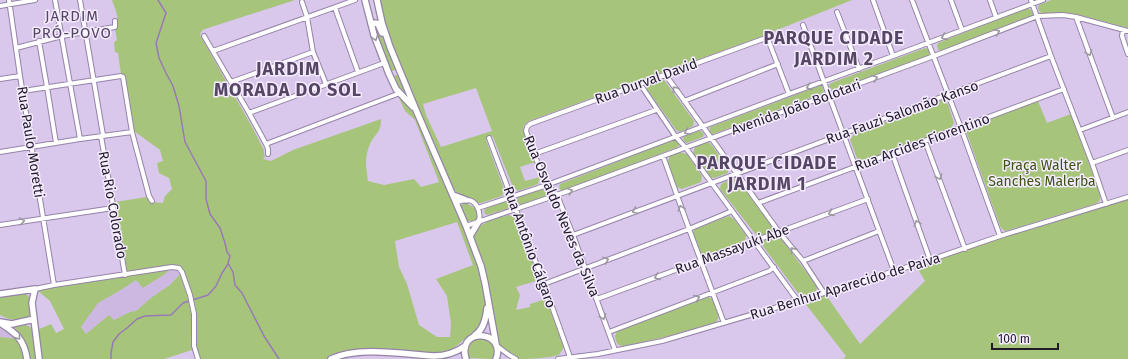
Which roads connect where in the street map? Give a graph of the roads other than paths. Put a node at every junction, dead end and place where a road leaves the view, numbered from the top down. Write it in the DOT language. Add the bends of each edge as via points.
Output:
graph roads {
  1 [pos="35,0"];
  2 [pos="55,0"];
  3 [pos="80,0"];
  4 [pos="355,0"];
  5 [pos="365,0"];
  6 [pos="377,0"];
  7 [pos="872,0"];
  8 [pos="912,0"];
  9 [pos="951,0"];
  10 [pos="990,0"];
  11 [pos="1043,0"];
  12 [pos="9,2"];
  13 [pos="302,2"];
  14 [pos="1032,2"];
  15 [pos="0,6"];
  16 [pos="335,8"];
  17 [pos="837,12"];
  18 [pos="1038,16"];
  19 [pos="307,17"];
  20 [pos="996,17"];
  21 [pos="1076,17"];
  22 [pos="115,22"];
  23 [pos="371,24"];
  24 [pos="803,25"];
  25 [pos="962,30"];
  26 [pos="1123,30"];
  27 [pos="1128,31"];
  28 [pos="86,33"];
  29 [pos="62,36"];
  30 [pos="204,36"];
  31 [pos="39,41"];
  32 [pos="929,43"];
  33 [pos="390,47"];
  34 [pos="16,48"];
  35 [pos="213,51"];
  36 [pos="313,52"];
  37 [pos="1128,54"];
  38 [pos="893,56"];
  39 [pos="934,56"];
  40 [pos="1051,56"];
  41 [pos="384,63"];
  42 [pos="778,64"];
  43 [pos="858,69"];
  44 [pos="400,70"];
  45 [pos="358,72"];
  46 [pos="389,74"];
  47 [pos="665,74"];
  48 [pos="20,76"];
  49 [pos="0,79"];
  50 [pos="94,80"];
  51 [pos="232,82"];
  52 [pos="824,82"];
  53 [pos="70,84"];
  54 [pos="326,84"];
  55 [pos="640,84"];
  56 [pos="47,87"];
  57 [pos="1064,90"];
  58 [pos="23,91"];
  59 [pos="400,93"];
  60 [pos="789,94"];
  61 [pos="829,94"];
  62 [pos="949,94"];
  63 [pos="684,101"];
  64 [pos="416,110"];
  65 [pos="656,110"];
  66 [pos="1128,112"];
  67 [pos="249,113"];
  68 [pos="1113,118"];
  69 [pos="702,126"];
  70 [pos="526,127"];
  71 [pos="961,128"];
  72 [pos="1080,130"];
  73 [pos="132,132"];
  74 [pos="844,133"];
  75 [pos="102,136"];
  76 [pos="676,137"];
  77 [pos="489,138"];
  78 [pos="712,138"];
  79 [pos="80,139"];
  80 [pos="925,141"];
  81 [pos="56,143"];
  82 [pos="266,144"];
  83 [pos="32,147"];
  84 [pos="686,148"];
  85 [pos="1128,150"];
  86 [pos="0,152"];
  87 [pos="892,153"];
  88 [pos="268,154"];
  89 [pos="534,154"];
  90 [pos="663,156"];
  91 [pos="1092,163"];
  92 [pos="856,166"];
  93 [pos="737,174"];
  94 [pos="711,183"];
  95 [pos="547,185"];
  96 [pos="453,195"];
  97 [pos="557,195"];
  98 [pos="677,195"];
  99 [pos="511,197"];
  100 [pos="1128,197"];
  101 [pos="868,199"];
  102 [pos="466,200"];
  103 [pos="152,201"];
  104 [pos="758,202"];
  105 [pos="456,204"];
  106 [pos="1106,204"];
  107 [pos="113,208"];
  108 [pos="478,208"];
  109 [pos="516,209"];
  110 [pos="732,211"];
  111 [pos="43,218"];
  112 [pos="479,222"];
  113 [pos="0,225"];
  114 [pos="466,226"];
  115 [pos="689,229"];
  116 [pos="879,231"];
  117 [pos="779,232"];
  118 [pos="573,235"];
  119 [pos="470,236"];
  120 [pos="1000,236"];
  121 [pos="754,241"];
  122 [pos="964,249"];
  123 [pos="930,260"];
  124 [pos="701,261"];
  125 [pos="803,262"];
  126 [pos="774,267"];
  127 [pos="584,268"];
  128 [pos="894,271"];
  129 [pos="125,275"];
  130 [pos="544,284"];
  131 [pos="54,285"];
  132 [pos="35,289"];
  133 [pos="24,290"];
  134 [pos="713,293"];
  135 [pos="824,293"];
  136 [pos="0,294"];
  137 [pos="597,299"];
  138 [pos="488,300"];
  139 [pos="798,301"];
  140 [pos="32,303"];
  141 [pos="34,319"];
  142 [pos="0,322"];
  143 [pos="724,323"];
  144 [pos="609,332"];
  145 [pos="474,336"];
  146 [pos="496,345"];
  147 [pos="465,346"];
  148 [pos="615,350"];
  149 [pos="434,356"];
  150 [pos="570,357"];
  151 [pos="27,359"];
  152 [pos="39,359"];
  153 [pos="198,359"];
  154 [pos="331,359"];
  155 [pos="446,359"];
  156 [pos="466,359"];
  157 [pos="496,359"];
  158 [pos="516,359"];
  159 [pos="558,359"];
  1 -- 12 [label="street"];
  2 -- 29 [label="street"];
  3 -- 28 [label="street, Rua Rio Colorado"];
  4 -- 16 [label="street"];
  5 -- 23 [label="main road"];
  6 -- 33 [label="main road"];
  7 -- 38 [label="street"];
  8 -- 32 [label="street"];
  9 -- 25 [label="street"];
  10 -- 20 [label="street"];
  11 -- 14 [label="street, Avenida João Bolotari"];
  12 -- 15 [label="street"];
  12 -- 34 [label="street, Rua Paulo Moretti"];
  13 -- 19 [label="street"];
  14 -- 18 [label="street"];
  14 -- 20 [label="street, Avenida João Bolotari"];
  16 -- 19 [label="street"];
  16 -- 45 [label="street"];
  17 -- 43 [label="street"];
  18 -- 21 [label="street, Avenida João Bolotari"];
  39 -- 18 [label="street, Avenida João Bolotari, one-way"];
  18 -- 40 [label="street"];
  19 -- 35 [label="street"];
  19 -- 36 [label="street"];
  20 -- 25 [label="street, Avenida João Bolotari"];
  21 -- 26 [label="street, Avenida João Bolotari"];
  21 -- 68 [label="street, one-way"];
  22 -- 28 [label="street" via="115,27"];
  23 -- 33 [label="main road" via="378,24"];
  23 -- 41 [label="main road, one-way"];
  24 -- 52 [label="street"];
  25 -- 32 [label="street, Avenida João Bolotari, one-way"];
  26 -- 27 [label="street, Avenida João Bolotari"];
  26 -- 37 [label="street" via="1122,36"];
  28 -- 29 [label="street"];
  28 -- 50 [label="street, Rua Rio Colorado"];
  29 -- 31 [label="street"];
  29 -- 53 [label="street"];
  30 -- 35 [label="street"];
  31 -- 34 [label="street"];
  31 -- 56 [label="street"];
  32 -- 38 [label="street, Avenida João Bolotari"];
  32 -- 39 [label="street"];
  33 -- 44 [label="main road"];
  34 -- 48 [label="street, Rua Paulo Moretti"];
  35 -- 51 [label="street"];
  36 -- 51 [label="street"];
  36 -- 54 [label="street"];
  38 -- 43 [label="street, Avenida João Bolotari"];
  61 -- 39 [label="street, Avenida João Bolotari, one-way"];
  39 -- 62 [label="street"];
  40 -- 57 [label="street"];
  40 -- 62 [label="street, Rua Fauzi Salomão Kanso"];
  41 -- 45 [label="street"];
  41 -- 46 [label="main road"];
  42 -- 47 [label="street, Rua Durval David" via="770,42 763,39"];
  42 -- 60 [label="street"];
  42 -- 63 [label="street"];
  43 -- 52 [label="street, Avenida João Bolotari"];
  44 -- 46 [label="main road"];
  44 -- 64 [label="main road"];
  45 -- 54 [label="street"];
  46 -- 59 [label="main road"];
  47 -- 55 [label="street, Rua Durval David"];
  63 -- 47 [label="street, one-way"];
  48 -- 49 [label="street"];
  48 -- 58 [label="street, Rua Paulo Moretti"];
  50 -- 53 [label="street"];
  50 -- 73 [label="street" via="123,77"];
  50 -- 75 [label="street, Rua Rio Colorado"];
  51 -- 67 [label="street"];
  52 -- 60 [label="street, Avenida João Bolotari, one-way"];
  52 -- 61 [label="street"];
  53 -- 56 [label="street"];
  53 -- 79 [label="street"];
  54 -- 67 [label="street"];
  55 -- 65 [label="street"];
  55 -- 70 [label="street, Rua Durval David"];
  56 -- 58 [label="street"];
  56 -- 81 [label="street"];
  57 -- 71 [label="street, Rua Arcides Fiorentino"];
  57 -- 72 [label="street"];
  58 -- 83 [label="street, Rua Paulo Moretti"];
  59 -- 64 [label="main road"];
  59 -- 82 [label="street"];
  60 -- 69 [label="street, Avenida João Bolotari"];
  61 -- 74 [label="street"];
  61 -- 78 [label="street, Avenida João Bolotari"];
  62 -- 71 [label="street"];
  62 -- 74 [label="street, Rua Fauzi Salomão Kanso"];
  63 -- 69 [label="street"];
  64 -- 96 [label="main road"];
  65 -- 76 [label="street"];
  65 -- 89 [label="street"];
  66 -- 68 [label="street"];
  67 -- 82 [label="street"];
  68 -- 72 [label="street"];
  69 -- 76 [label="street, Avenida João Bolotari, one-way"];
  69 -- 78 [label="street"];
  70 -- 89 [label="street, Rua Osvaldo Neves da Silva"];
  71 -- 80 [label="street, Rua Arcides Fiorentino"];
  71 -- 120 [label="street"];
  72 -- 91 [label="street"];
  73 -- 75 [label="street"];
  73 -- 103 [label="street"];
  74 -- 92 [label="street"];
  74 -- 93 [label="street, Rua Fauzi Salomão Kanso"];
  75 -- 79 [label="street"];
  75 -- 107 [label="street, Rua Rio Colorado"];
  76 -- 84 [label="street"];
  76 -- 95 [label="street, Avenida João Bolotari"];
  77 -- 99 [label="street, Rua Antônio Cálgaro"];
  78 -- 84 [label="street, Avenida João Bolotari"];
  78 -- 93 [label="street"];
  79 -- 81 [label="street"];
  80 -- 87 [label="street, Rua Arcides Fiorentino"];
  80 -- 122 [label="street, one-way"];
  81 -- 83 [label="street"];
  82 -- 88 [label="street"];
  83 -- 86 [label="street"];
  83 -- 111 [label="street, Rua Paulo Moretti"];
  84 -- 90 [label="street, Avenida João Bolotari"];
  84 -- 94 [label="street"];
  85 -- 91 [label="street"];
  87 -- 92 [label="street, Rua Arcides Fiorentino"];
  123 -- 87 [label="street, one-way"];
  89 -- 95 [label="street, Rua Osvaldo Neves da Silva"];
  97 -- 90 [label="street, Avenida João Bolotari, one-way"];
  90 -- 98 [label="street"];
  91 -- 106 [label="street"];
  92 -- 101 [label="street"];
  92 -- 104 [label="street, Rua Arcides Fiorentino"];
  93 -- 94 [label="street, Rua Fauzi Salomão Kanso"];
  93 -- 104 [label="street"];
  94 -- 98 [label="street, Rua Fauzi Salomão Kanso"];
  94 -- 110 [label="street"];
  95 -- 97 [label="street, Rua Osvaldo Neves da Silva"];
  95 -- 99 [label="street, Avenida João Bolotari"];
  96 -- 102 [label="main road"];
  96 -- 105 [label="main road"];
  97 -- 109 [label="street, Avenida João Bolotari"];
  97 -- 118 [label="street, Rua Osvaldo Neves da Silva"];
  115 -- 98 [label="street, one-way"];
  98 -- 118 [label="street, Rua Fauzi Salomão Kanso, one-way"];
  99 -- 108 [label="street, Avenida João Bolotari"];
  99 -- 109 [label="street, Rua Antônio Cálgaro"];
  100 -- 106 [label="street, Rua Benhur Aparecido de Paiva"];
  101 -- 116 [label="street"];
  101 -- 117 [label="street, Rua Massayuki Abe, one-way"];
  102 -- 105 [label="street"];
  102 -- 108 [label="street"];
  104 -- 117 [label="street"];
  105 -- 114 [label="main road"];
  106 -- 120 [label="street, Rua Benhur Aparecido de Paiva"];
  107 -- 111 [label="street"];
  107 -- 129 [label="street, Rua Rio Colorado"];
  108 -- 112 [label="street"];
  109 -- 112 [label="street, Avenida João Bolotari"];
  109 -- 130 [label="street, Rua Antônio Cálgaro"];
  110 -- 115 [label="street"];
  110 -- 121 [label="street"];
  113 -- 111 [label="street, one-way"];
  111 -- 131 [label="street, Rua Paulo Moretti"];
  112 -- 114 [label="street, Avenida João Bolotari"];
  112 -- 119 [label="main road"];
  114 -- 119 [label="main road"];
  115 -- 124 [label="street"];
  127 -- 115 [label="street, one-way"];
  116 -- 125 [label="street"];
  116 -- 128 [label="street"];
  117 -- 121 [label="street, Rua Massayuki Abe"];
  125 -- 117 [label="street, one-way"];
  118 -- 127 [label="street, Rua Osvaldo Neves da Silva"];
  119 -- 138 [label="main road" via="481,266"];
  120 -- 122 [label="street, Rua Benhur Aparecido de Paiva"];
  121 -- 124 [label="street, Rua Massayuki Abe"];
  121 -- 126 [label="street"];
  122 -- 123 [label="street, Rua Benhur Aparecido de Paiva"];
  123 -- 128 [label="street, Rua Benhur Aparecido de Paiva"];
  124 -- 134 [label="street"];
  124 -- 137 [label="street, Rua Massayuki Abe, one-way"];
  125 -- 135 [label="street"];
  126 -- 134 [label="street"];
  126 -- 139 [label="street"];
  127 -- 130 [label="street"];
  127 -- 137 [label="street, Rua Osvaldo Neves da Silva"];
  128 -- 135 [label="street, Rua Benhur Aparecido de Paiva"];
  129 -- 131 [label="street"];
  129 -- 153 [label="street" via="179,268 190,295 194,314 194,346"];
  130 -- 150 [label="street, Rua Antônio Cálgaro"];
  131 -- 132 [label="street"];
  132 -- 133 [label="main road"];
  132 -- 140 [label="main road"];
  133 -- 136 [label="main road"];
  133 -- 140 [label="main road"];
  134 -- 143 [label="street"];
  144 -- 134 [label="street, one-way"];
  135 -- 139 [label="street, Rua Benhur Aparecido de Paiva"];
  137 -- 144 [label="street, Rua Osvaldo Neves da Silva, one-way"];
  138 -- 145 [label="main road" via="485,322 479,333"];
  138 -- 146 [label="main road"];
  139 -- 143 [label="street, Rua Benhur Aparecido de Paiva"];
  140 -- 141 [label="main road"];
  141 -- 142 [label="main road" via="12,324"];
  141 -- 152 [label="main road"];
  142 -- 151 [label="main road, one-way" via="22,341"];
  143 -- 148 [label="street, Rua Benhur Aparecido de Paiva" via="662,341"];
  144 -- 148 [label="street, Rua Osvaldo Neves da Silva"];
  145 -- 146 [label="main road" via="487,336"];
  145 -- 147 [label="main road"];
  146 -- 157 [label="main road"];
  146 -- 158 [label="street"];
  147 -- 149 [label="main road" via="443,356"];
  147 -- 156 [label="main road"];
  148 -- 150 [label="street, Rua Benhur Aparecido de Paiva"];
  149 -- 154 [label="main road" via="359,352"];
  149 -- 155 [label="main road"];
  150 -- 159 [label="street, Rua Benhur Aparecido de Paiva"];
}
